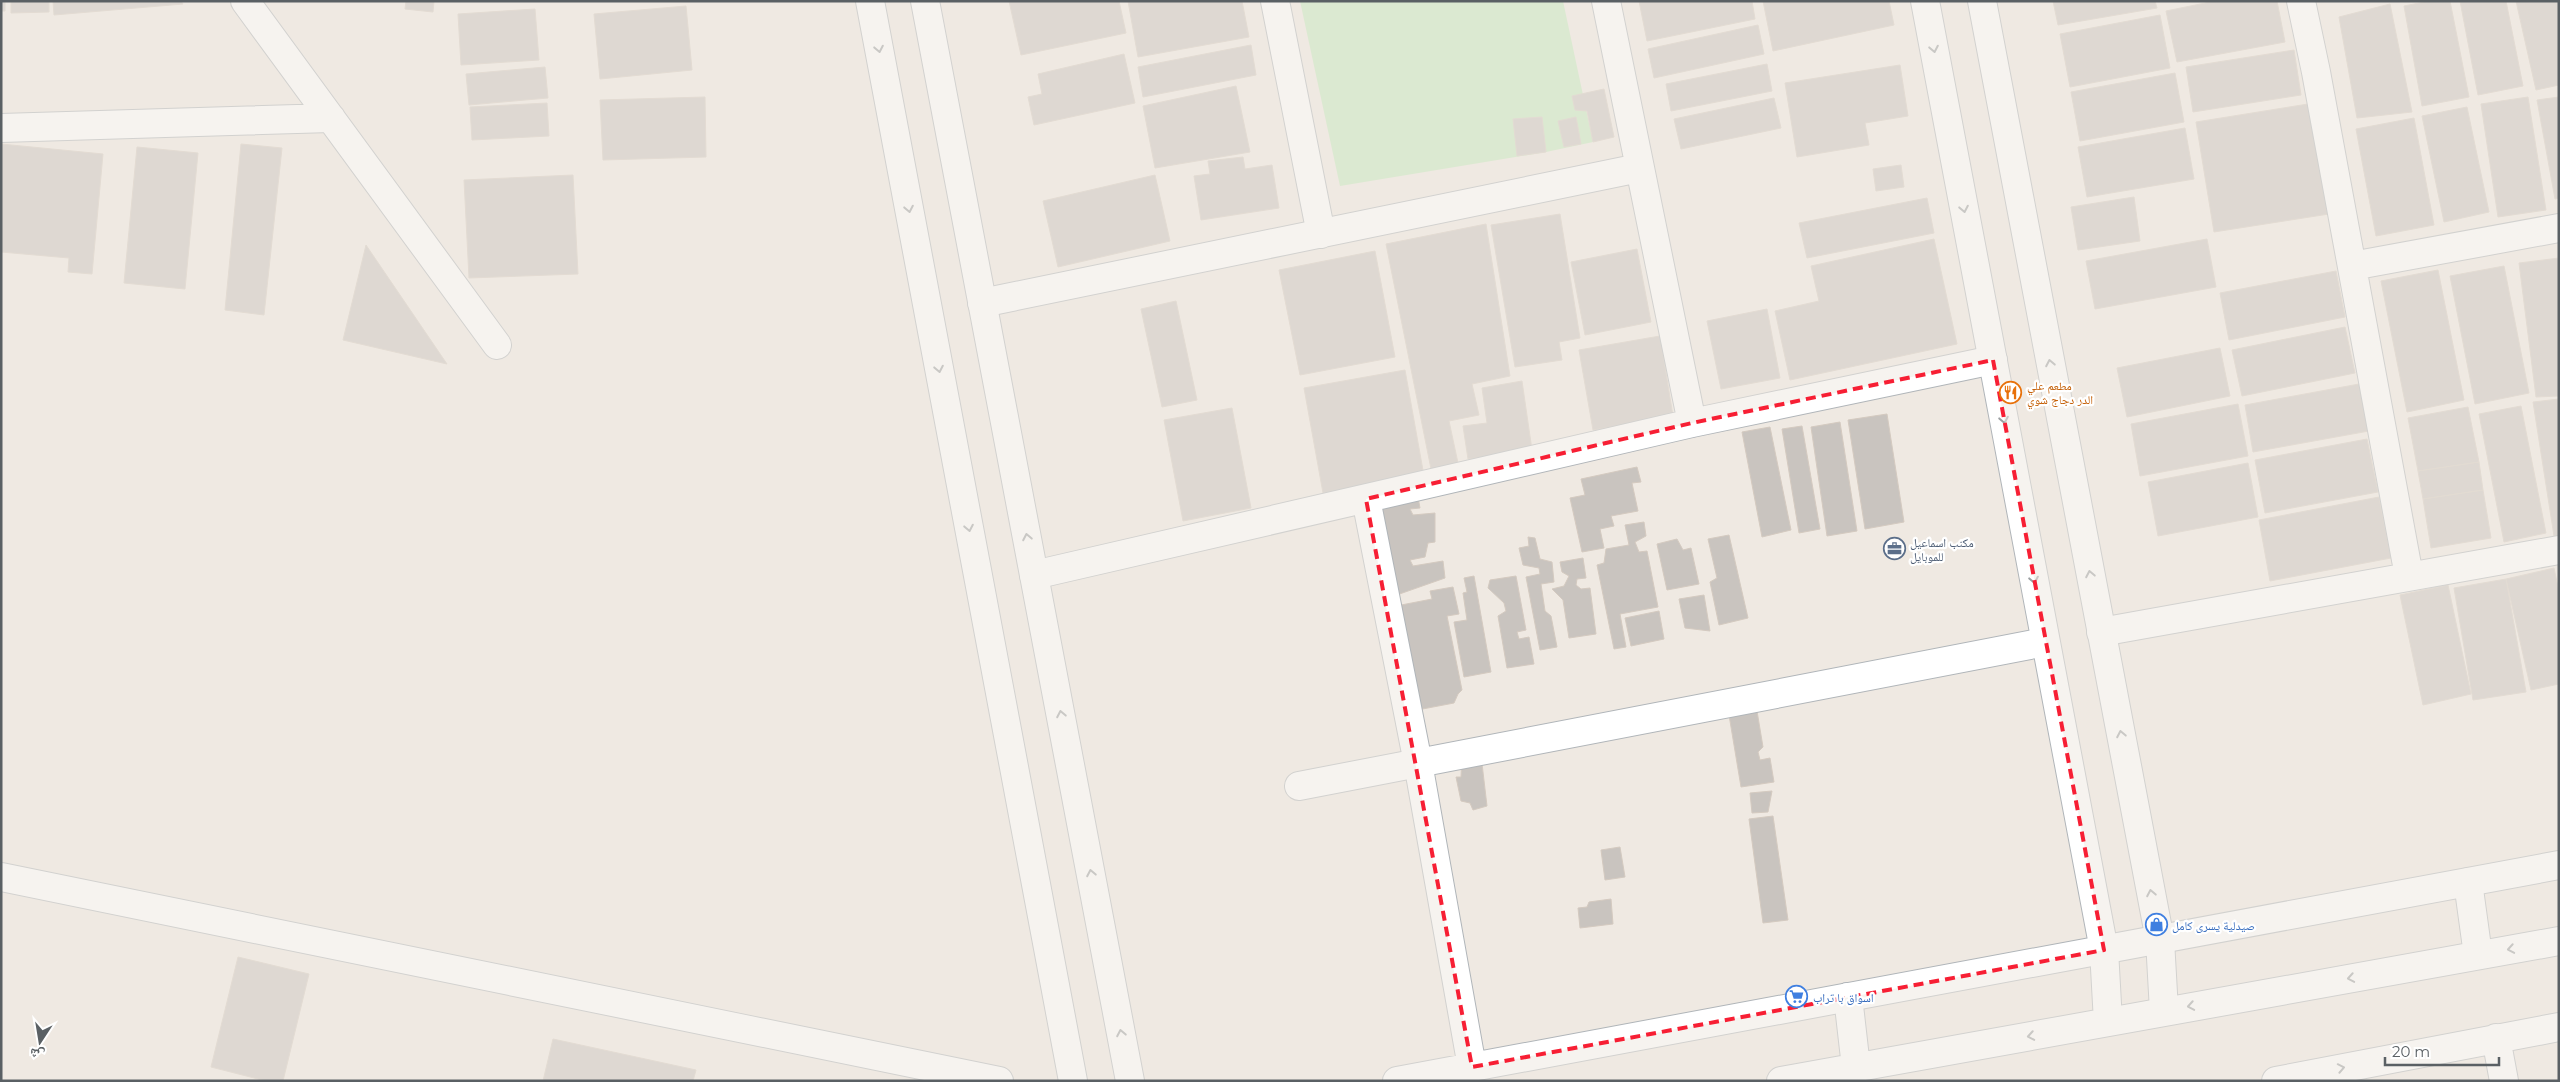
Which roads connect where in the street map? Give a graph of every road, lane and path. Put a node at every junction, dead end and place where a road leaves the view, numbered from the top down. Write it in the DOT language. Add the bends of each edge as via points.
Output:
graph roads {
  1 [pos="245,1"];
  2 [pos="870,1"];
  3 [pos="925,1"];
  4 [pos="1276,1"];
  5 [pos="1606,1"];
  6 [pos="1925,1"];
  7 [pos="1982,1"];
  8 [pos="2301,1"];
  9 [pos="331,118"];
  10 [pos="1,128"];
  11 [pos="1640,168"];
  12 [pos="2559,228"];
  13 [pos="1321,234"];
  14 [pos="2352,266"];
  15 [pos="982,303"];
  16 [pos="497,345"];
  17 [pos="1993,360"];
  18 [pos="1692,423"];
  19 [pos="1366,499"];
  20 [pos="2559,550"];
  21 [pos="1034,575"];
  22 [pos="2409,576"];
  23 [pos="2101,632"];
  24 [pos="2046,642"];
  25 [pos="1418,763"];
  26 [pos="1299,786"];
  27 [pos="2559,866"];
  28 [pos="1,876"];
  29 [pos="2468,882"];
  30 [pos="2160,940"];
  31 [pos="2559,941"];
  32 [pos="2104,950"];
  33 [pos="2478,955"];
  34 [pos="1848,997"];
  35 [pos="2164,1011"];
  36 [pos="2108,1022"];
  37 [pos="2559,1027"];
  38 [pos="2496,1038"];
  39 [pos="1472,1067"];
  40 [pos="1856,1067"];
  41 [pos="998,1081"];
  42 [pos="1073,1081"];
  43 [pos="1130,1081"];
  44 [pos="1397,1081"];
  45 [pos="1781,1081"];
  46 [pos="2276,1081"];
  47 [pos="2504,1081"];
  1 -- 9 [label="street"];
  2 -- 42 [label="street, one-way"];
  3 -- 15 [label="street"];
  4 -- 13 [label="street"];
  5 -- 11 [label="street"];
  6 -- 17 [label="street, one-way"];
  23 -- 7 [label="street, one-way"];
  8 -- 14 [label="street"];
  9 -- 10 [label="street"];
  9 -- 16 [label="street"];
  11 -- 13 [label="street"];
  11 -- 18 [label="street"];
  12 -- 14 [label="street"];
  13 -- 15 [label="street"];
  14 -- 22 [label="street"];
  21 -- 15 [label="street, one-way"];
  17 -- 18 [label="street"];
  17 -- 24 [label="street, one-way"];
  18 -- 19 [label="street"];
  19 -- 21 [label="street"];
  19 -- 25 [label="street"];
  20 -- 22 [label="street"];
  43 -- 21 [label="street, one-way"];
  22 -- 23 [label="street"];
  30 -- 23 [label="street, one-way"];
  24 -- 25 [label="street"];
  24 -- 32 [label="street"];
  25 -- 26 [label="street"];
  25 -- 39 [label="street"];
  27 -- 29 [label="street"];
  28 -- 41 [label="street"];
  29 -- 30 [label="street"];
  29 -- 33 [label="street"];
  30 -- 32 [label="street"];
  30 -- 35 [label="street"];
  31 -- 33 [label="street, one-way"];
  32 -- 34 [label="street"];
  32 -- 36 [label="street"];
  33 -- 35 [label="street, one-way"];
  34 -- 39 [label="street"];
  34 -- 40 [label="street"];
  35 -- 36 [label="street"];
  36 -- 40 [label="street, one-way"];
  37 -- 38 [label="street"];
  46 -- 38 [label="street, one-way"];
  38 -- 47 [label="street"];
  39 -- 44 [label="street"];
  40 -- 45 [label="street"];
}
